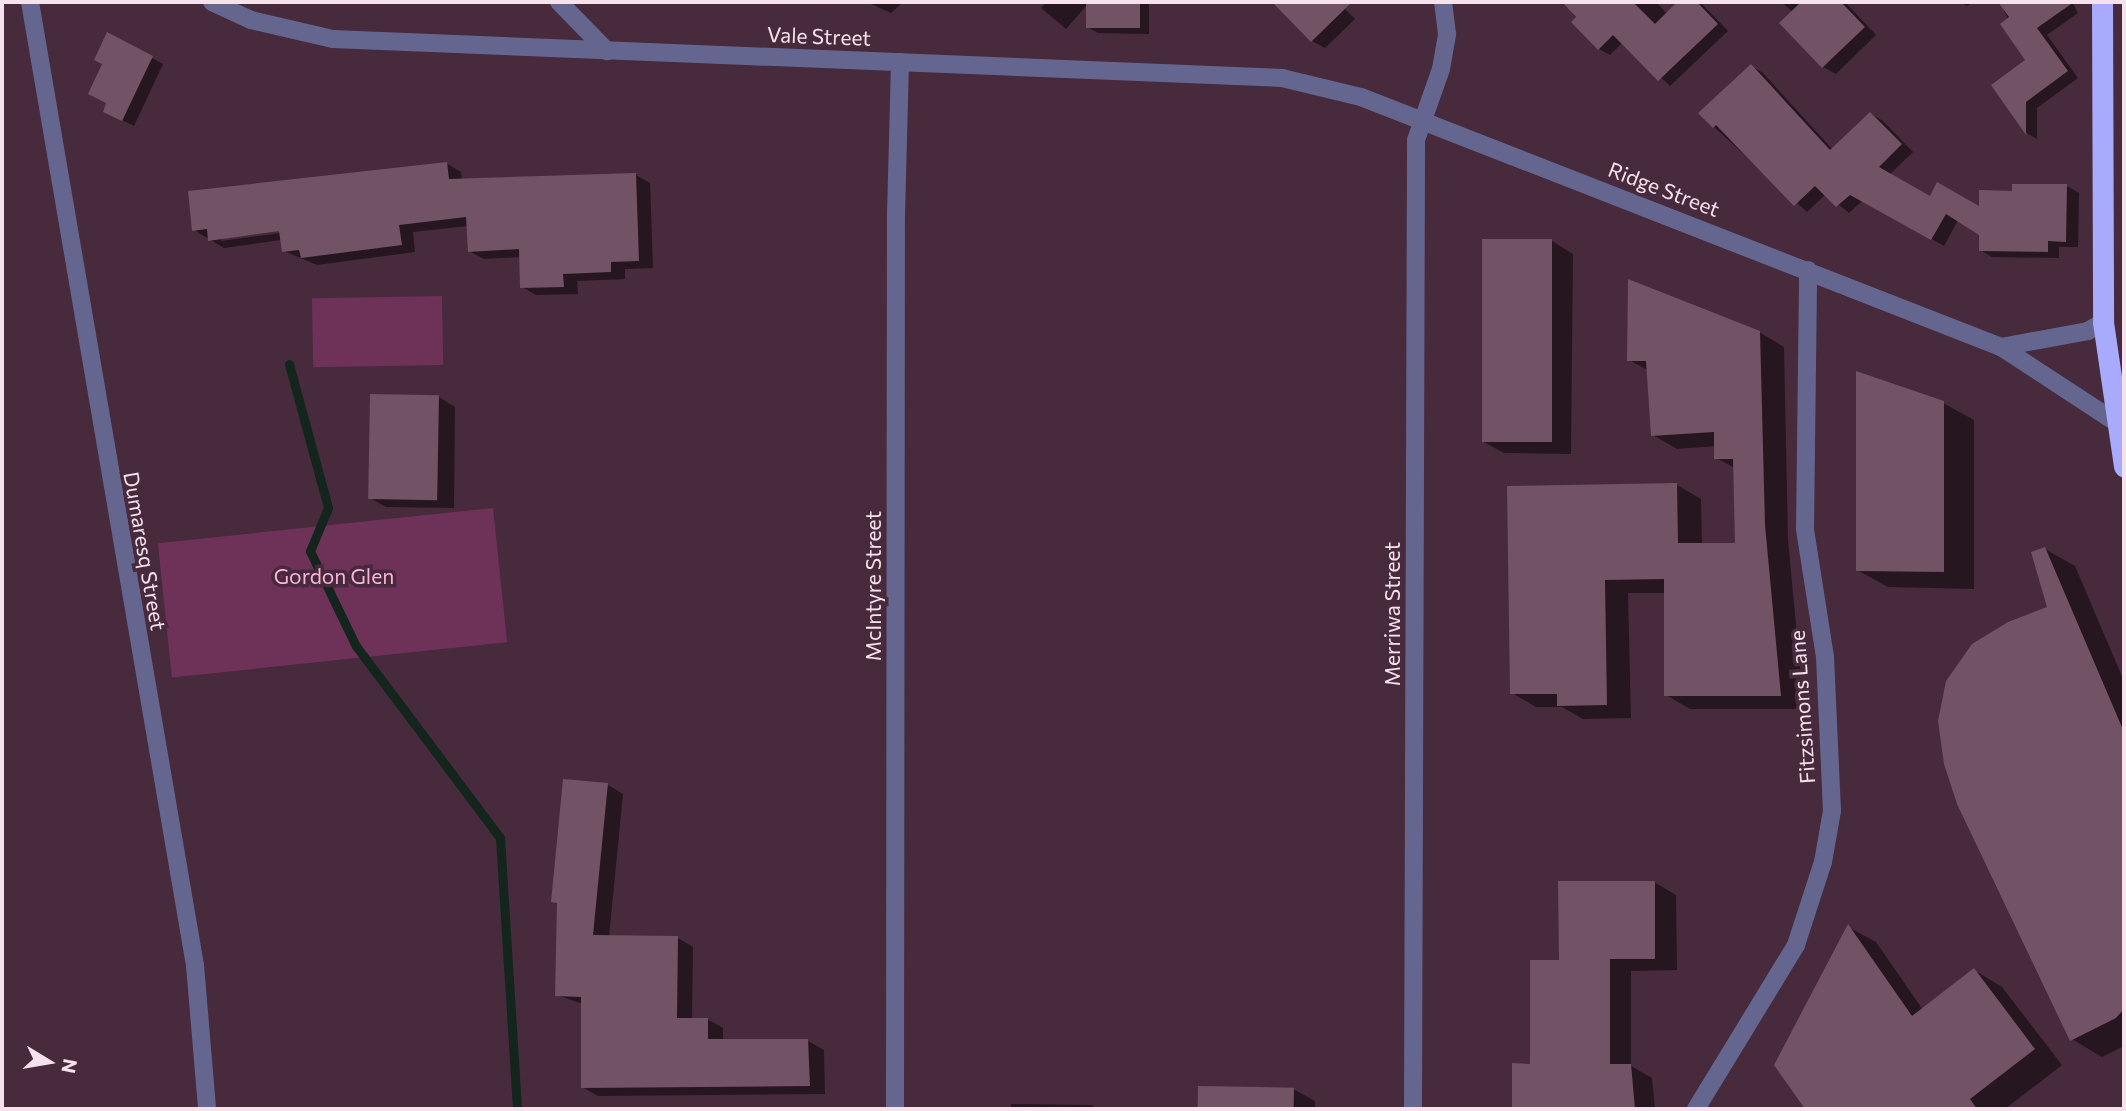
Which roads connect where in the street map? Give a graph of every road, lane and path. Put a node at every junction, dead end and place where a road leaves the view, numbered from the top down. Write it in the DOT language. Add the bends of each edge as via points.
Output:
graph roads {
  1 [pos="30,2"];
  2 [pos="212,2"];
  3 [pos="559,2"];
  4 [pos="1443,2"];
  5 [pos="2102,2"];
  6 [pos="607,51"];
  7 [pos="900,62"];
  8 [pos="1423,121"];
  9 [pos="1808,270"];
  10 [pos="2103,322"];
  11 [pos="2001,346"];
  12 [pos="2117,423"];
  13 [pos="2124,466"];
  14 [pos="207,1109"];
  15 [pos="895,1109"];
  16 [pos="1413,1109"];
  17 [pos="1696,1109"];
  1 -- 14 [label="street, Dumaresq Street" via="195,965"];
  2 -- 6 [label="street, Vale Street" via="251,20 333,38"];
  3 -- 6 [label="street"];
  4 -- 8 [label="street" via="1447,34 1441,69"];
  5 -- 10 [label="highway"];
  6 -- 7 [label="street, Vale Street"];
  7 -- 8 [label="street, Vale Street" via="1282,78 1361,97"];
  7 -- 15 [label="street, McIntyre Street" via="895,215"];
  8 -- 9 [label="street, Ridge Street"];
  8 -- 16 [label="street, Merriwa Street" via="1416,140"];
  9 -- 11 [label="street, Ridge Street"];
  9 -- 17 [label="street, Fitzsimons Lane" via="1805,529 1825,657 1832,811 1823,862 1796,945"];
  10 -- 11 [label="street" via="2088,331"];
  10 -- 12 [label="highway"];
  11 -- 12 [label="street, Ridge Street"];
  12 -- 13 [label="highway"];
}
